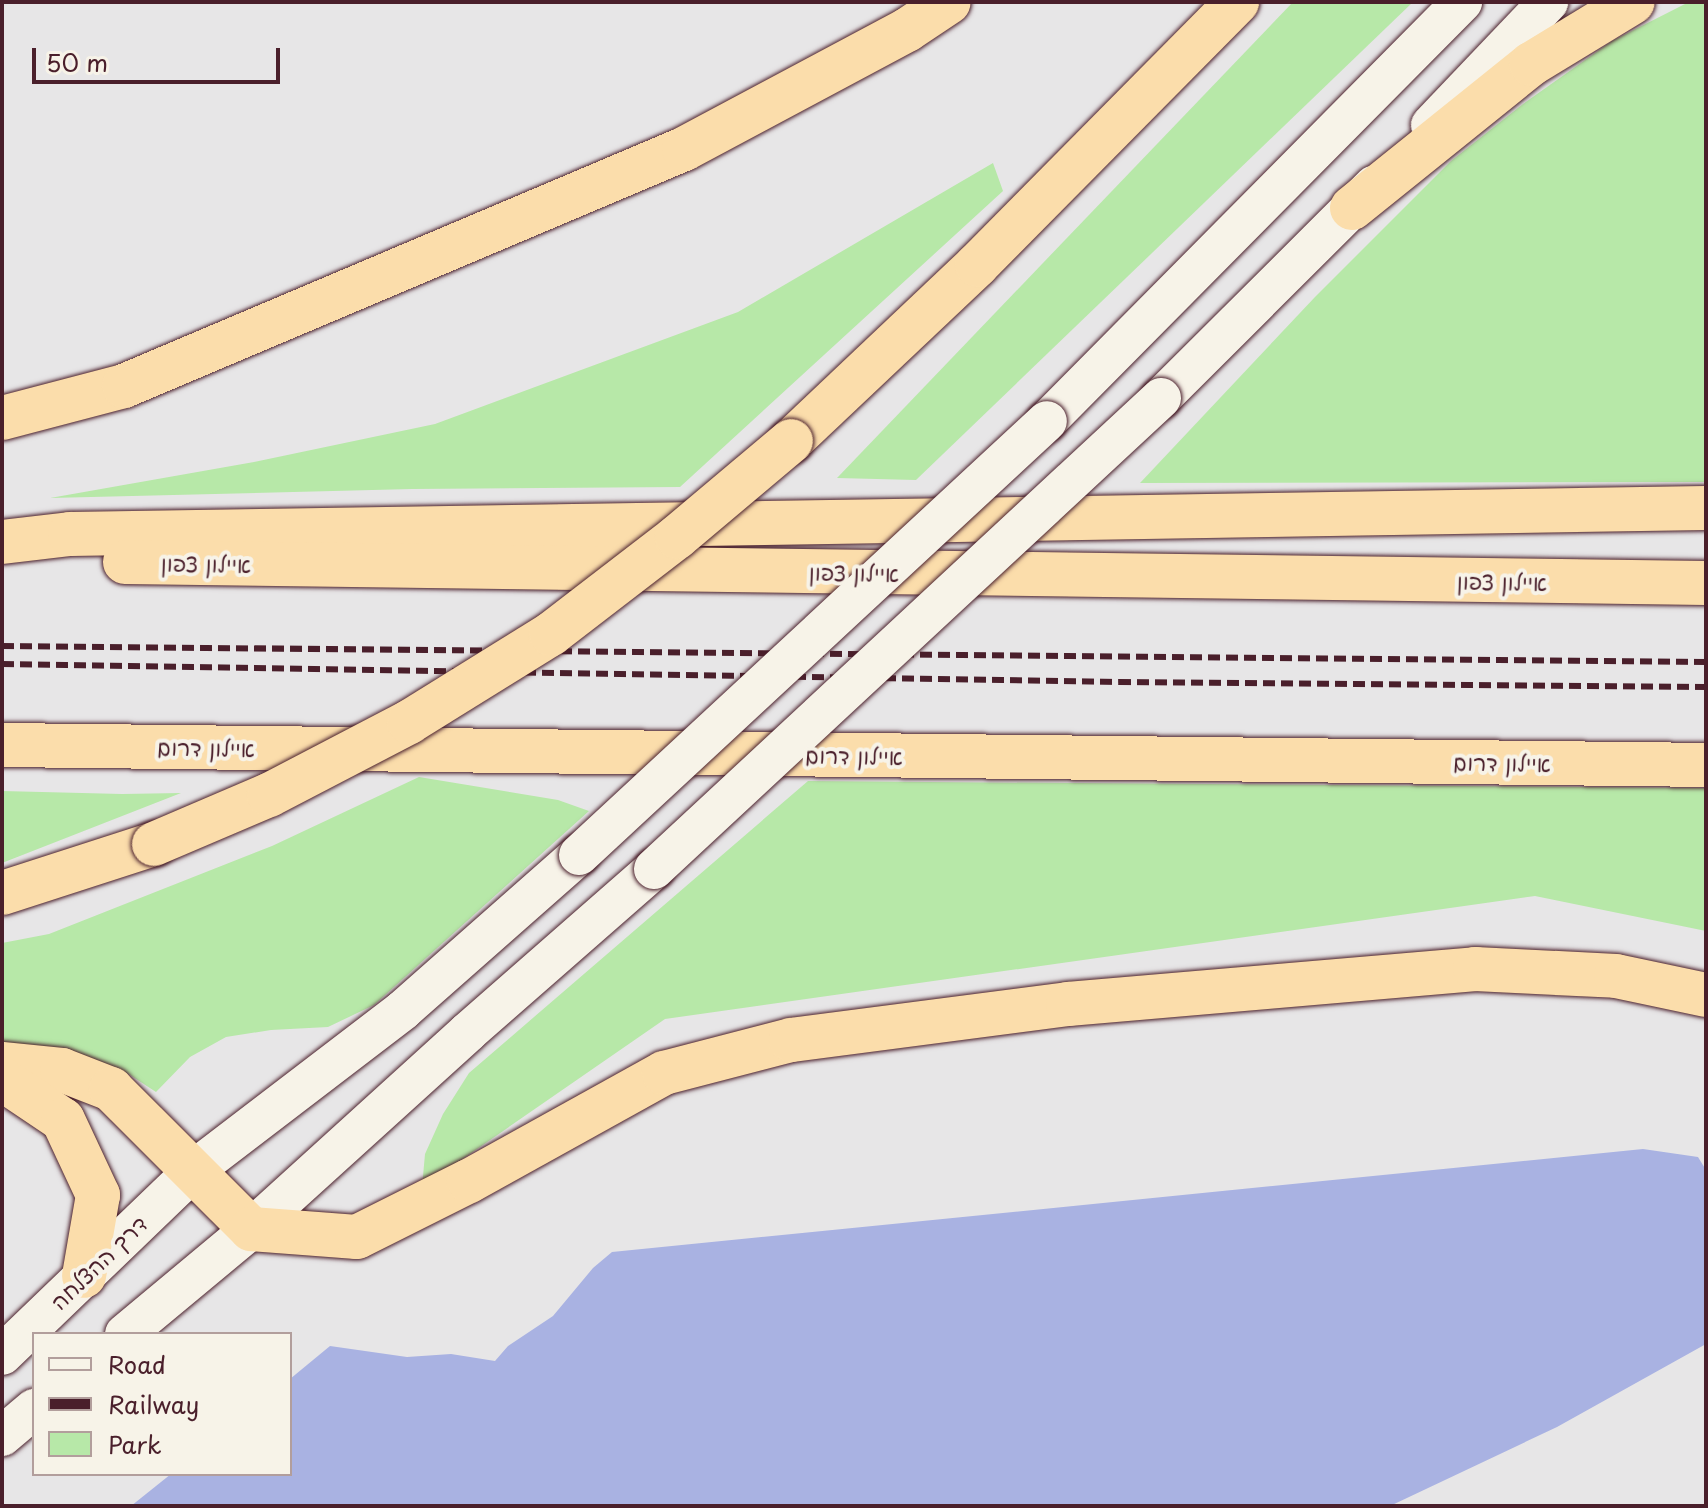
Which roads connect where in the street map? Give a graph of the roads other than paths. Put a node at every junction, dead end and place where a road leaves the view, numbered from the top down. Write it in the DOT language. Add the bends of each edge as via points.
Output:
graph roads {
  1 [pos="949,2"];
  2 [pos="1237,2"];
  3 [pos="1462,2"];
  4 [pos="1548,2"];
  5 [pos="1633,2"];
  6 [pos="1352,208"];
  7 [pos="2,418"];
  8 [pos="1706,508"];
  9 [pos="2,542"];
  10 [pos="2,560"];
  11 [pos="1706,583"];
  12 [pos="2,745"];
  13 [pos="1706,765"];
  14 [pos="2,893"];
  15 [pos="1706,995"];
  16 [pos="2,1064"];
  17 [pos="2,1079"];
  18 [pos="194,1170"];
  19 [pos="251,1229"];
  20 [pos="84,1276"];
  21 [pos="127,1332"];
  22 [pos="2,1355"];
  23 [pos="32,1411"];
  24 [pos="2,1436"];
  1 -- 7 [label="highway" via="907,30 684,149 124,386"];
  2 -- 14 [label="highway, bridge" via="977,265 791,441 551,634 409,722 269,795 154,844"];
  3 -- 18 [label="street, דרך ההצלחה, bridge" via="1047,421 579,855 403,1010"];
  4 -- 6 [label="street"];
  5 -- 6 [label="highway" via="1531,64"];
  6 -- 19 [label="street, bridge" via="1161,398 654,869"];
  8 -- 9 [label="highway" via="86,533"];
  10 -- 11 [label="highway, איילון צפון"];
  12 -- 13 [label="highway, איילון דרום"];
  15 -- 19 [label="highway" via="1616,976 1475,969 1068,1004 791,1040 664,1073 357,1237"];
  16 -- 18 [label="highway" via="62,1070 111,1089"];
  17 -- 20 [label="highway" via="63,1120 98,1195"];
  18 -- 19 [label="highway"];
  18 -- 20 [label="street, דרך ההצלחה"];
  19 -- 21 [label="street"];
  20 -- 22 [label="street, דרך ההצלחה"];
  23 -- 24 [label="street"];
}
